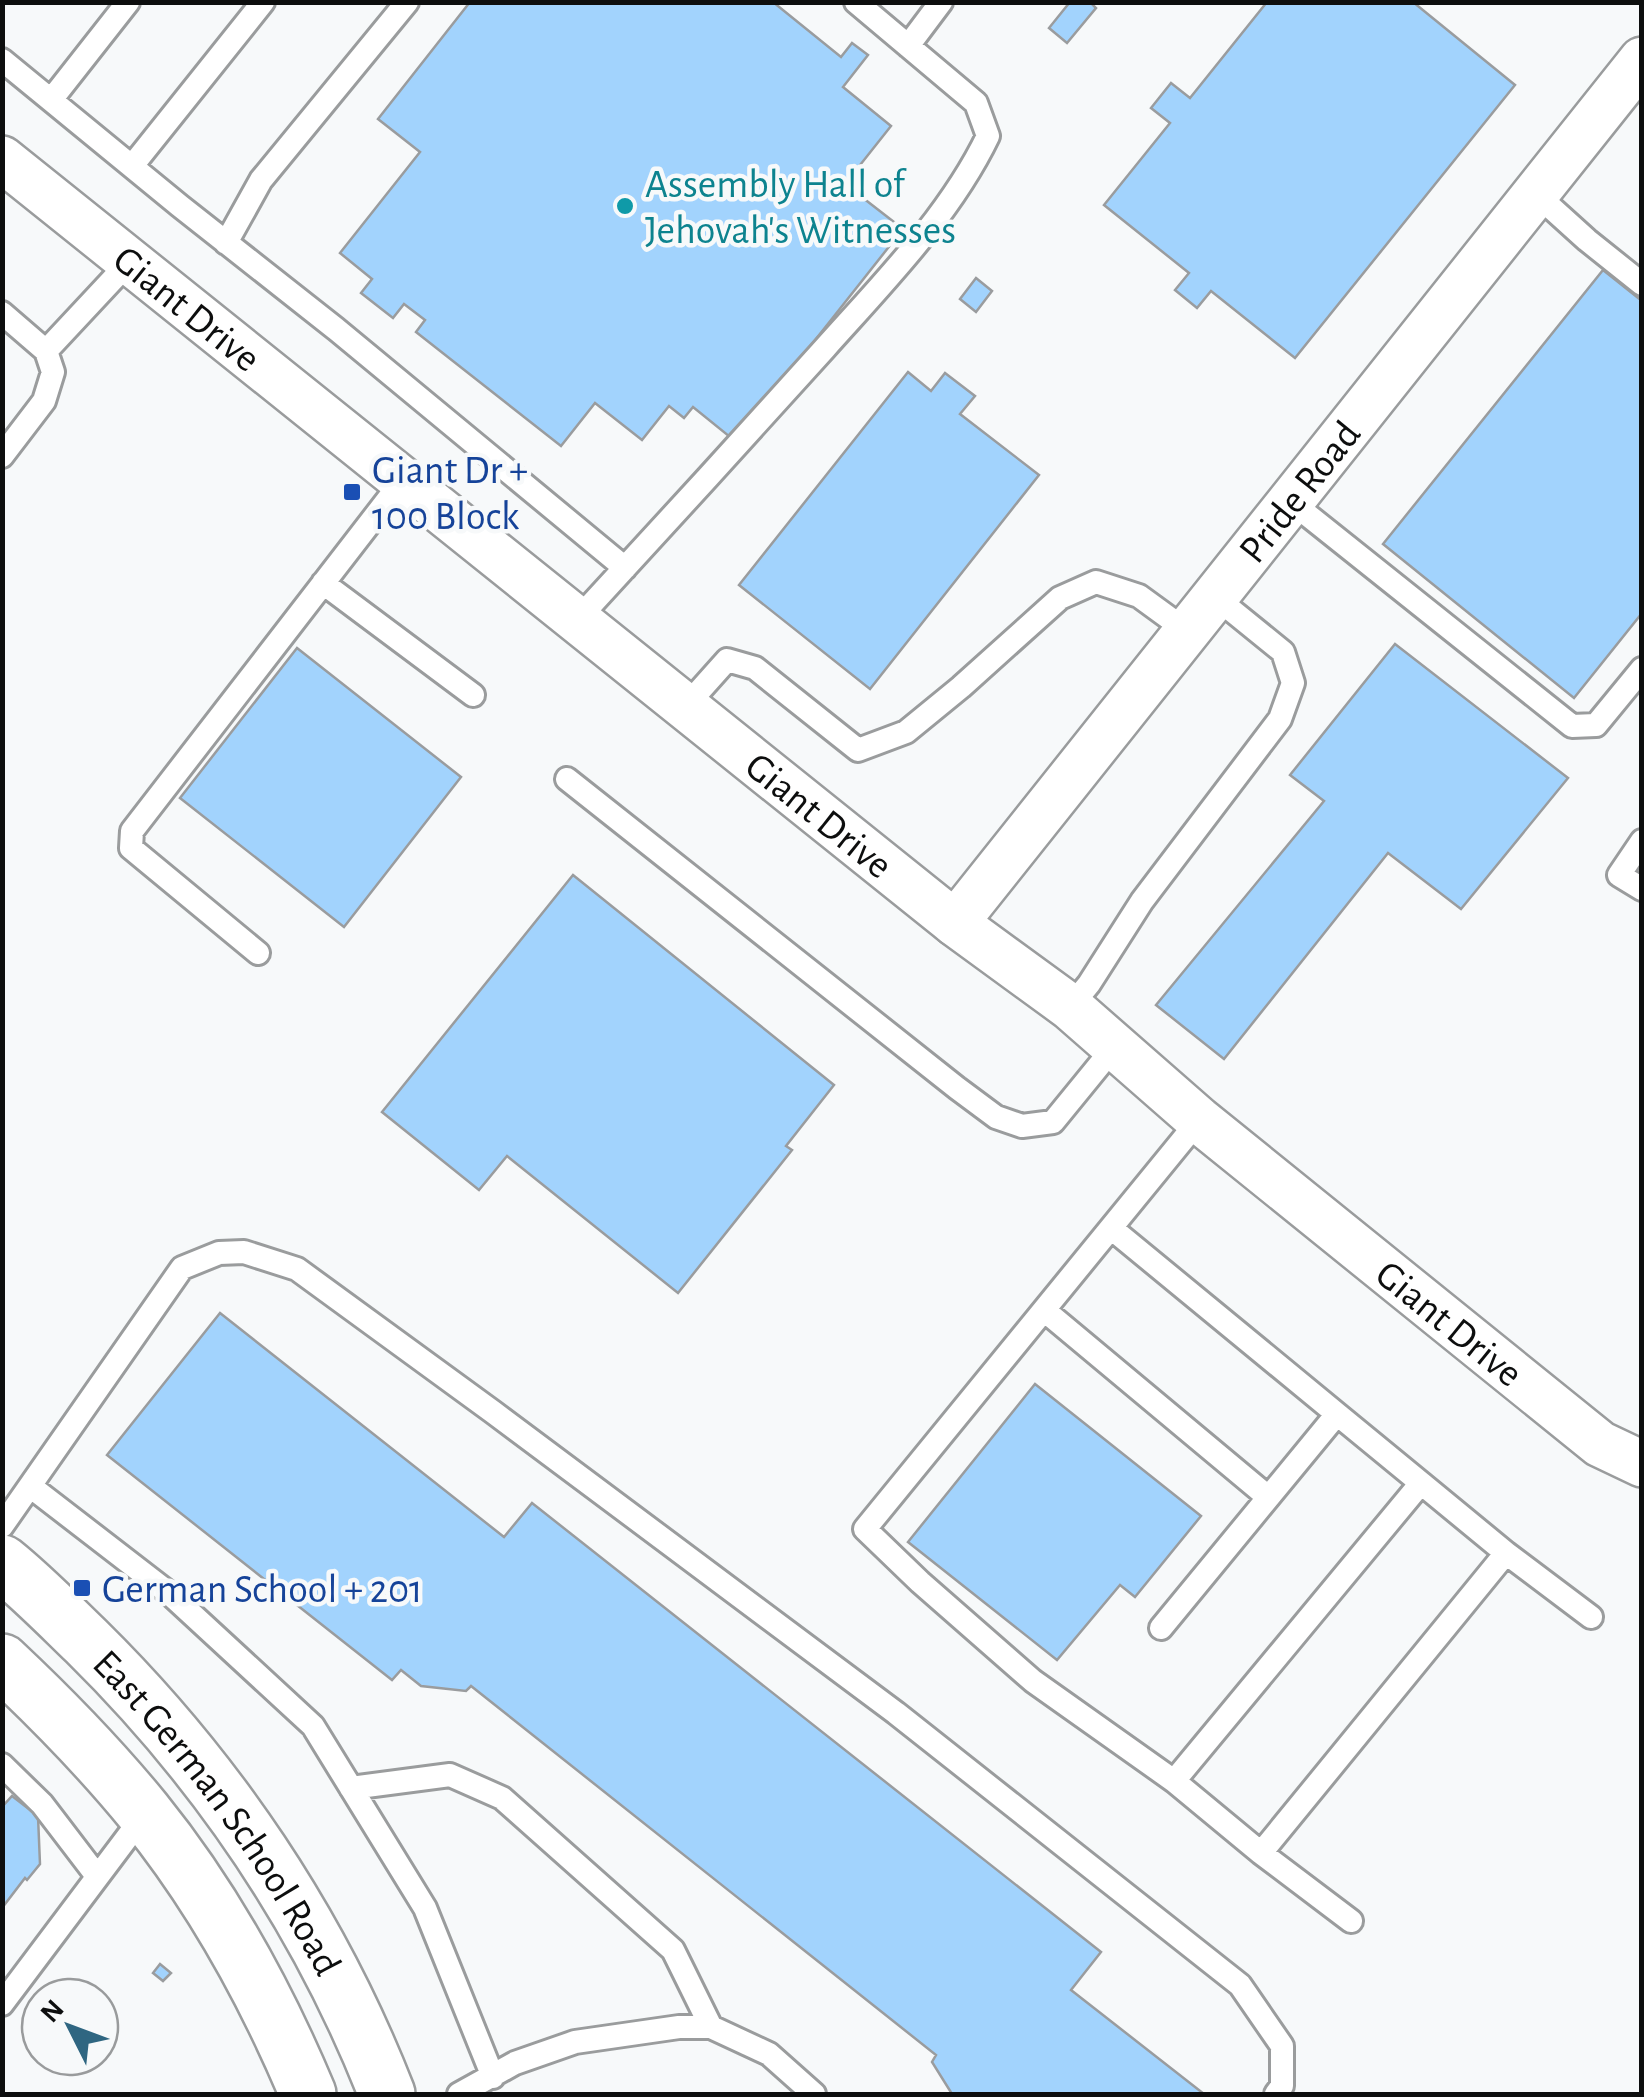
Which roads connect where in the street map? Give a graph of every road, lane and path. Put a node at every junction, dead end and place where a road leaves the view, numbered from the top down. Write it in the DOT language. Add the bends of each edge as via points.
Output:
graph roads {
  1 [pos="128,2"];
  2 [pos="263,2"];
  3 [pos="406,2"];
  4 [pos="856,2"];
  5 [pos="941,2"];
  6 [pos="908,46"];
  7 [pos="2,60"];
  8 [pos="1642,60"];
  9 [pos="51,100"];
  10 [pos="2,159"];
  11 [pos="132,166"];
  12 [pos="1535,193"];
  13 [pos="226,243"];
  14 [pos="130,261"];
  15 [pos="1642,284"];
  16 [pos="2,313"];
  17 [pos="46,351"];
  18 [pos="2,456"];
  19 [pos="403,480"];
  20 [pos="1290,501"];
  21 [pos="625,568"];
  22 [pos="323,583"];
  23 [pos="1214,596"];
  24 [pos="577,620"];
  25 [pos="1187,631"];
  26 [pos="1642,669"];
  27 [pos="473,695"];
  28 [pos="685,706"];
  29 [pos="567,778"];
  30 [pos="1642,842"];
  31 [pos="1642,888"];
  32 [pos="955,923"];
  33 [pos="258,954"];
  34 [pos="1070,1007"];
  35 [pos="1115,1046"];
  36 [pos="1200,1120"];
  37 [pos="1111,1228"];
  38 [pos="1044,1310"];
  39 [pos="1336,1414"];
  40 [pos="1642,1464"];
  41 [pos="1421,1483"];
  42 [pos="30,1486"];
  43 [pos="1268,1497"];
  44 [pos="2,1526"];
  45 [pos="1506,1553"];
  46 [pos="2,1563"];
  47 [pos="1590,1617"];
  48 [pos="1160,1628"];
  49 [pos="2,1662"];
  50 [pos="2,1765"];
  51 [pos="1174,1782"];
  52 [pos="351,1788"];
  53 [pos="145,1813"];
  54 [pos="1261,1852"];
  55 [pos="96,1876"];
  56 [pos="1351,1921"];
  57 [pos="2,2004"];
  58 [pos="711,2026"];
  59 [pos="493,2077"];
  60 [pos="308,2094"];
  61 [pos="387,2094"];
  62 [pos="459,2094"];
  63 [pos="814,2094"];
  64 [pos="1276,2094"];
  1 -- 9 [label="lane"];
  2 -- 11 [label="lane"];
  3 -- 13 [label="lane" via="262,180"];
  4 -- 6 [label="lane"];
  5 -- 6 [label="lane"];
  6 -- 21 [label="lane" via="976,103 988,136 974,163 908,256"];
  7 -- 9 [label="lane"];
  8 -- 12 [label="street, Pride Road"];
  9 -- 11 [label="lane"];
  10 -- 14 [label="street, Giant Drive"];
  11 -- 13 [label="lane"];
  12 -- 15 [label="lane"];
  12 -- 20 [label="street, Pride Road"];
  13 -- 21 [label="lane"];
  14 -- 17 [label="lane"];
  14 -- 19 [label="street, Giant Drive"];
  16 -- 17 [label="lane"];
  17 -- 18 [label="lane" via="53,372 44,400"];
  19 -- 22 [label="lane"];
  19 -- 24 [label="street, Giant Drive"];
  20 -- 23 [label="street, Pride Road"];
  20 -- 26 [label="lane" via="1572,726 1596,725"];
  21 -- 24 [label="lane"];
  22 -- 27 [label="lane"];
  22 -- 33 [label="lane" via="132,832 131,848"];
  23 -- 25 [label="street, Pride Road"];
  23 -- 34 [label="lane" via="1283,652 1293,683 1280,720 1142,900"];
  24 -- 28 [label="street, Giant Drive"];
  25 -- 28 [label="lane" via="1139,596 1096,582 1060,598 906,732 858,750 755,668 727,660"];
  25 -- 32 [label="street, Pride Road"];
  28 -- 32 [label="street, Giant Drive"];
  29 -- 35 [label="lane" via="996,1117 1022,1126 1053,1122"];
  30 -- 31 [label="lane" via="1618,874"];
  32 -- 34 [label="street, Giant Drive"];
  34 -- 35 [label="street, Giant Drive"];
  35 -- 36 [label="street, Giant Drive"];
  36 -- 37 [label="lane"];
  36 -- 40 [label="street, Giant Drive" via="1600,1444"];
  37 -- 38 [label="lane"];
  37 -- 39 [label="lane"];
  38 -- 43 [label="lane"];
  38 -- 51 [label="lane" via="865,1529 1033,1681"];
  39 -- 41 [label="lane"];
  39 -- 43 [label="lane"];
  41 -- 45 [label="lane"];
  41 -- 51 [label="lane"];
  42 -- 44 [label="lane"];
  42 -- 52 [label="lane" via="170,1594 313,1726"];
  42 -- 64 [label="lane" via="182,1268 219,1252 244,1252 297,1269 896,1713 1240,1985 1282,2046"];
  43 -- 48 [label="lane"];
  45 -- 47 [label="lane"];
  45 -- 54 [label="lane"];
  46 -- 61 [label="street, East German School Road" via="137,1694 239,1819 325,1957"];
  49 -- 53 [label="street, East German School Road"];
  50 -- 55 [label="lane" via="42,1804"];
  51 -- 54 [label="lane"];
  52 -- 58 [label="lane" via="450,1775 502,1798 673,1950"];
  52 -- 59 [label="lane" via="424,1908"];
  53 -- 55 [label="lane"];
  53 -- 60 [label="street, East German School Road" via="226,1932"];
  54 -- 56 [label="lane"];
  55 -- 57 [label="lane"];
  58 -- 59 [label="lane" via="575,2042"];
  58 -- 63 [label="lane" via="769,2054"];
  59 -- 62 [label="lane"];
}
